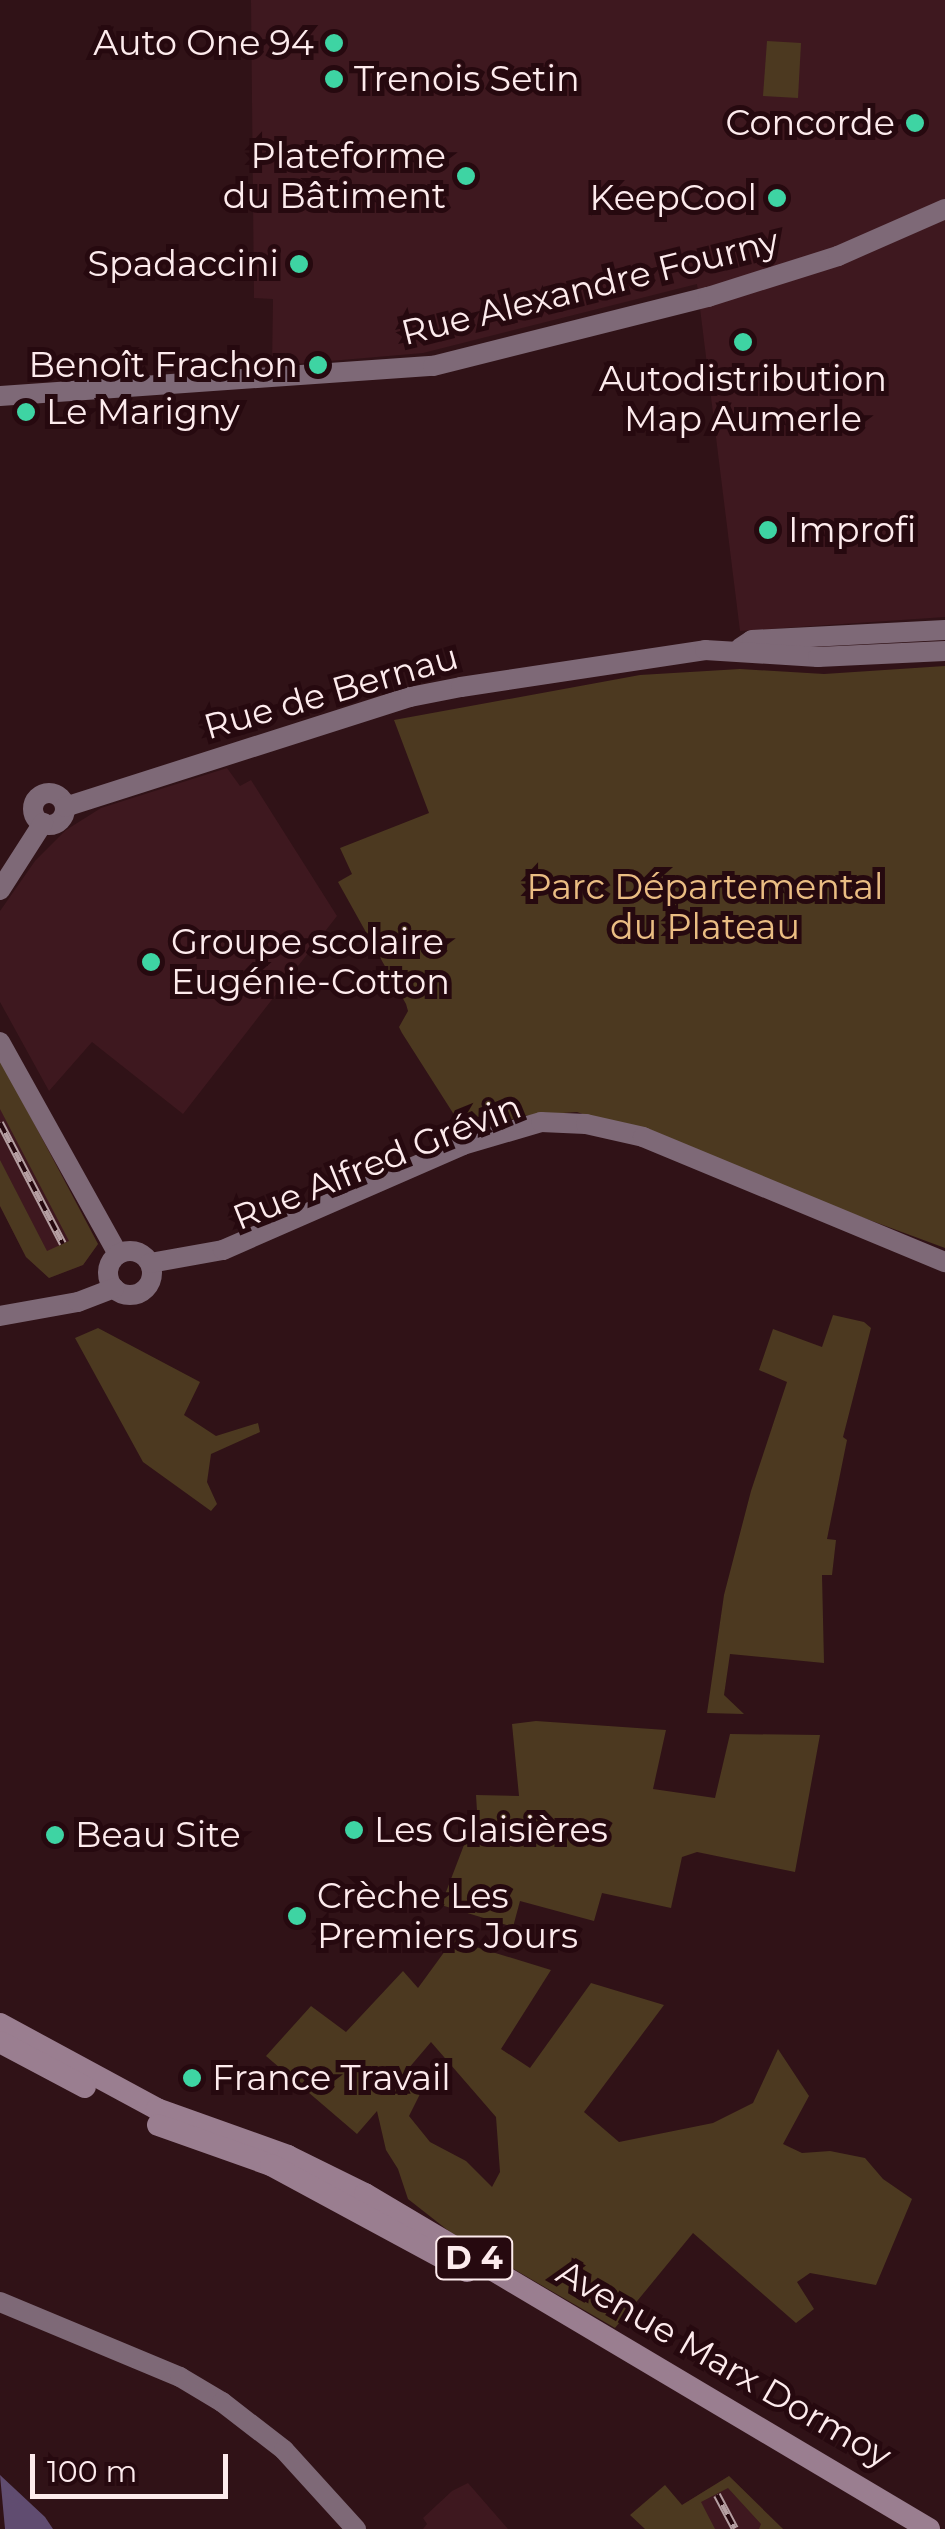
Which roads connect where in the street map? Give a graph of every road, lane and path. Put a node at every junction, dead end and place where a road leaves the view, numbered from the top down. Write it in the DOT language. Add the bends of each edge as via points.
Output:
graph roads {
  1 [pos="945,209"];
  2 [pos="0,396"];
  3 [pos="945,630"];
  4 [pos="738,649"];
  5 [pos="945,651"];
  6 [pos="0,890"];
  7 [pos="0,1042"];
  8 [pos="945,1262"];
  9 [pos="113,1270"];
  10 [pos="151,1270"];
  11 [pos="0,1316"];
  12 [pos="0,2024"];
  13 [pos="0,2042"];
  14 [pos="0,2302"];
  15 [pos="356,2529"];
  16 [pos="909,2529"];
  17 [pos="928,2529"];
  1 -- 2 [label="street, Rue Alexandre Fourny" via="838,256 708,297 433,366"];
  3 -- 4 [label="street, Rue de Bernau" via="752,640"];
  4 -- 5 [label="street, Rue de Bernau" via="818,657"];
  4 -- 6 [label="street, Rue de Bernau" via="650,656 410,697 65,807 57,795 38,797 34,814 43,824"];
  7 -- 9 [label="street"];
  8 -- 10 [label="street, Rue Alfred Grévin" via="644,1137 586,1124 510,1140 209,1265"];
  9 -- 10 [label="street" via="138,1252"];
  9 -- 10 [label="street, Rue Alfred Grévin" via="133,1295 145,1290"];
  9 -- 11 [label="street, Rue Alfred Grévin" via="56,1306"];
  12 -- 17 [label="main road, Avenue Marx Dormoy / D 4" via="158,2109 288,2156 364,2194"];
  13 -- 16 [label="main road, Avenue Marx Dormoy / D 4" via="153,2123 340,2198"];
  14 -- 15 [label="street" via="180,2377 222,2402 284,2450"];
}
